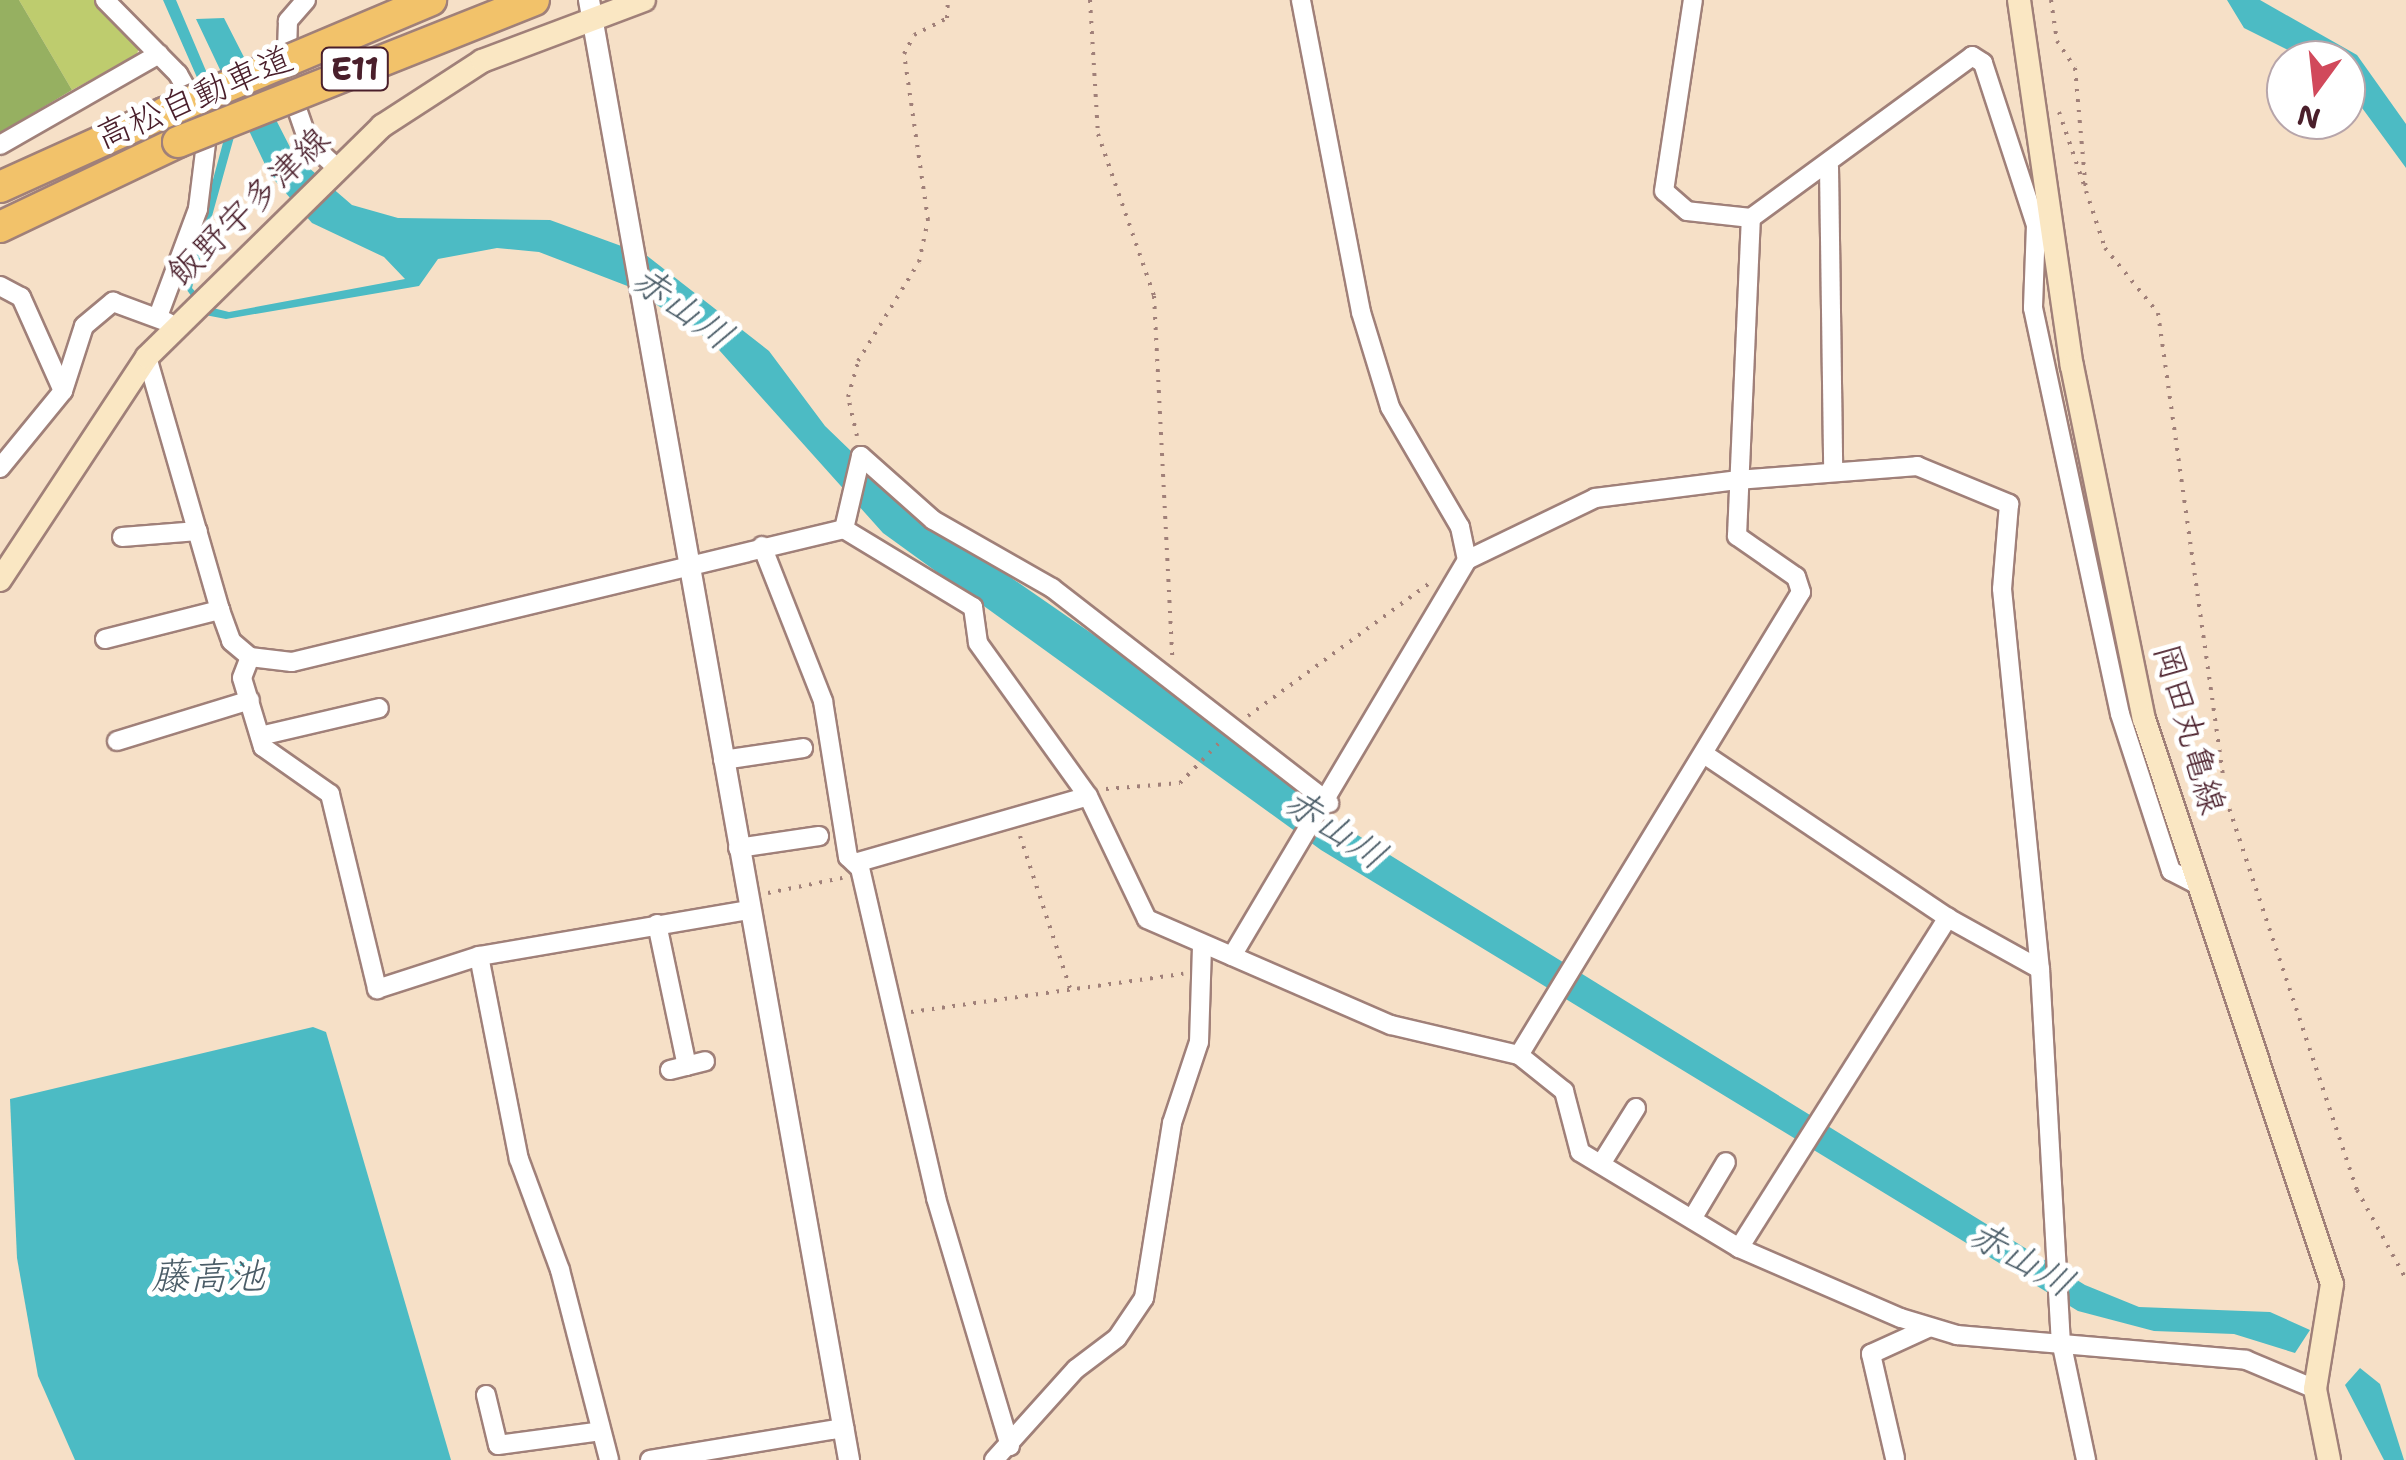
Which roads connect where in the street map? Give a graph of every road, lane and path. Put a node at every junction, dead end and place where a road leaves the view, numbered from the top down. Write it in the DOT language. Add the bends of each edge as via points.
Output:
graph roads {
  1 [pos="105,0"];
  2 [pos="306,0"];
  3 [pos="431,0"];
  4 [pos="534,0"];
  5 [pos="644,0"];
  6 [pos="948,0"];
  7 [pos="1090,0"];
  8 [pos="1301,0"];
  9 [pos="1693,0"];
  10 [pos="2019,0"];
  11 [pos="2051,0"];
  12 [pos="590,8"];
  13 [pos="159,54"];
  14 [pos="2056,104"];
  15 [pos="0,145"];
  16 [pos="1828,167"];
  17 [pos="333,172"];
  18 [pos="0,187"];
  19 [pos="2086,191"];
  20 [pos="1751,218"];
  21 [pos="2042,225"];
  22 [pos="0,227"];
  23 [pos="0,286"];
  24 [pos="166,321"];
  25 [pos="147,357"];
  26 [pos="64,391"];
  27 [pos="862,456"];
  28 [pos="0,468"];
  29 [pos="1833,472"];
  30 [pos="1737,480"];
  31 [pos="844,521"];
  32 [pos="198,531"];
  33 [pos="122,538"];
  34 [pos="762,546"];
  35 [pos="1468,560"];
  36 [pos="688,561"];
  37 [pos="0,580"];
  38 [pos="220,610"];
  39 [pos="105,639"];
  40 [pos="250,657"];
  41 [pos="1173,682"];
  42 [pos="250,700"];
  43 [pos="379,708"];
  44 [pos="1232,729"];
  45 [pos="260,736"];
  46 [pos="117,741"];
  47 [pos="803,748"];
  48 [pos="1704,754"];
  49 [pos="722,760"];
  50 [pos="1088,796"];
  51 [pos="1329,803"];
  52 [pos="1014,819"];
  53 [pos="818,836"];
  54 [pos="738,848"];
  55 [pos="858,869"];
  56 [pos="748,903"];
  57 [pos="1948,918"];
  58 [pos="657,924"];
  59 [pos="1202,945"];
  60 [pos="479,956"];
  61 [pos="1232,956"];
  62 [pos="2040,970"];
  63 [pos="1201,978"];
  64 [pos="1070,988"];
  65 [pos="896,1014"];
  66 [pos="1519,1055"];
  67 [pos="687,1066"];
  68 [pos="1636,1108"];
  69 [pos="1726,1162"];
  70 [pos="1601,1164"];
  71 [pos="1692,1219"];
  72 [pos="1739,1248"];
  73 [pos="2406,1280"];
  74 [pos="1928,1328"];
  75 [pos="2061,1342"];
  76 [pos="2315,1390"];
  77 [pos="486,1395"];
  78 [pos="844,1428"];
  79 [pos="602,1431"];
  80 [pos="1010,1446"];
  81 [pos="1895,1458"];
  82 [pos="609,1460"];
  83 [pos="650,1460"];
  84 [pos="850,1460"];
  85 [pos="994,1460"];
  86 [pos="2086,1460"];
  87 [pos="2329,1460"];
  1 -- 13 [label="street"];
  2 -- 17 [label="street" via="284,38 286,77 308,141"];
  3 -- 18 [label="highway, 高松自動車道 / E11, bridge"];
  4 -- 22 [label="highway, 高松自動車道 / E11, bridge" via="178,142"];
  5 -- 12 [label="main road, 飯野宇多津線"];
  6 -- 27 [label="path" via="947,18 914,35 904,54 928,220 919,262 853,379"];
  7 -- 41 [label="path" via="1098,134 1154,296"];
  8 -- 35 [label="street" via="1361,312 1390,407 1460,527"];
  9 -- 20 [label="street" via="1664,191 1687,211"];
  10 -- 21 [label="main road, 岡田丸亀線"];
  11 -- 19 [label="path" via="2057,41 2075,68"];
  12 -- 17 [label="main road, 飯野宇多津線" via="443,82"];
  12 -- 36 [label="street"];
  13 -- 15 [label="street"];
  13 -- 24 [label="street" via="208,127 210,150"];
  14 -- 19 [label="path"];
  16 -- 20 [label="street"];
  16 -- 21 [label="street" via="1972,56 1983,63"];
  16 -- 29 [label="street"];
  17 -- 24 [label="main road, 飯野宇多津線"];
  19 -- 73 [label="path" via="2105,248 2158,313 2226,799 2357,1190"];
  20 -- 30 [label="street"];
  21 -- 76 [label="main road, 岡田丸亀線" via="2144,719 2332,1284"];
  23 -- 26 [label="street" via="21,297"];
  24 -- 25 [label="main road, 飯野宇多津線"];
  24 -- 26 [label="street" via="113,302 84,326"];
  25 -- 32 [label="street"];
  25 -- 37 [label="main road, 飯野宇多津線"];
  26 -- 28 [label="street"];
  27 -- 31 [label="street"];
  27 -- 41 [label="street" via="933,520 1052,588"];
  29 -- 30 [label="street"];
  29 -- 62 [label="street" via="1918,466 2010,504 2002,590"];
  30 -- 35 [label="street" via="1595,498"];
  30 -- 48 [label="street" via="1738,536 1796,576 1802,592"];
  31 -- 34 [label="street"];
  31 -- 50 [label="street" via="973,607 978,643"];
  32 -- 33 [label="street"];
  32 -- 38 [label="street"];
  34 -- 36 [label="street"];
  34 -- 55 [label="street" via="824,701"];
  35 -- 44 [label="path"];
  35 -- 51 [label="street"];
  36 -- 40 [label="street" via="292,662"];
  36 -- 49 [label="street"];
  38 -- 39 [label="street"];
  38 -- 40 [label="street" via="231,641"];
  40 -- 42 [label="street" via="242,678"];
  41 -- 44 [label="street"];
  42 -- 45 [label="street"];
  42 -- 46 [label="street"];
  43 -- 45 [label="street"];
  44 -- 50 [label="path" via="1180,782 1118,784"];
  44 -- 51 [label="street"];
  45 -- 60 [label="street" via="276,763 320,780 330,794 377,989"];
  47 -- 49 [label="street"];
  48 -- 57 [label="street"];
  48 -- 66 [label="street"];
  49 -- 54 [label="street"];
  50 -- 52 [label="street"];
  50 -- 59 [label="street" via="1146,918"];
  51 -- 61 [label="street"];
  52 -- 55 [label="street"];
  52 -- 64 [label="path"];
  53 -- 54 [label="street"];
  54 -- 56 [label="street"];
  55 -- 56 [label="path"];
  55 -- 65 [label="street"];
  56 -- 58 [label="street"];
  56 -- 78 [label="street"];
  57 -- 62 [label="street"];
  57 -- 72 [label="street"];
  58 -- 60 [label="street"];
  58 -- 67 [label="street"];
  59 -- 61 [label="street"];
  59 -- 63 [label="street"];
  60 -- 79 [label="street" via="519,1159"];
  61 -- 66 [label="street" via="1391,1025"];
  62 -- 75 [label="street" via="2062,1264"];
  63 -- 64 [label="path" via="1169,971"];
  63 -- 80 [label="street" via="1199,1042 1168,1139 1144,1298 1117,1338 1076,1369"];
  64 -- 65 [label="path"];
  65 -- 80 [label="street" via="940,1216"];
  66 -- 70 [label="street" via="1553,1075 1580,1152"];
  68 -- 70 [label="street"];
  69 -- 71 [label="street"];
  70 -- 71 [label="street"];
  71 -- 72 [label="street"];
  72 -- 74 [label="street"];
  74 -- 75 [label="street"];
  74 -- 81 [label="street" via="1871,1354"];
  75 -- 76 [label="street" via="2246,1360"];
  75 -- 86 [label="street"];
  76 -- 87 [label="main road, 岡田丸亀線"];
  77 -- 79 [label="street" via="498,1445"];
  78 -- 83 [label="street"];
  78 -- 84 [label="street"];
  79 -- 82 [label="street"];
  80 -- 85 [label="street"];
}
